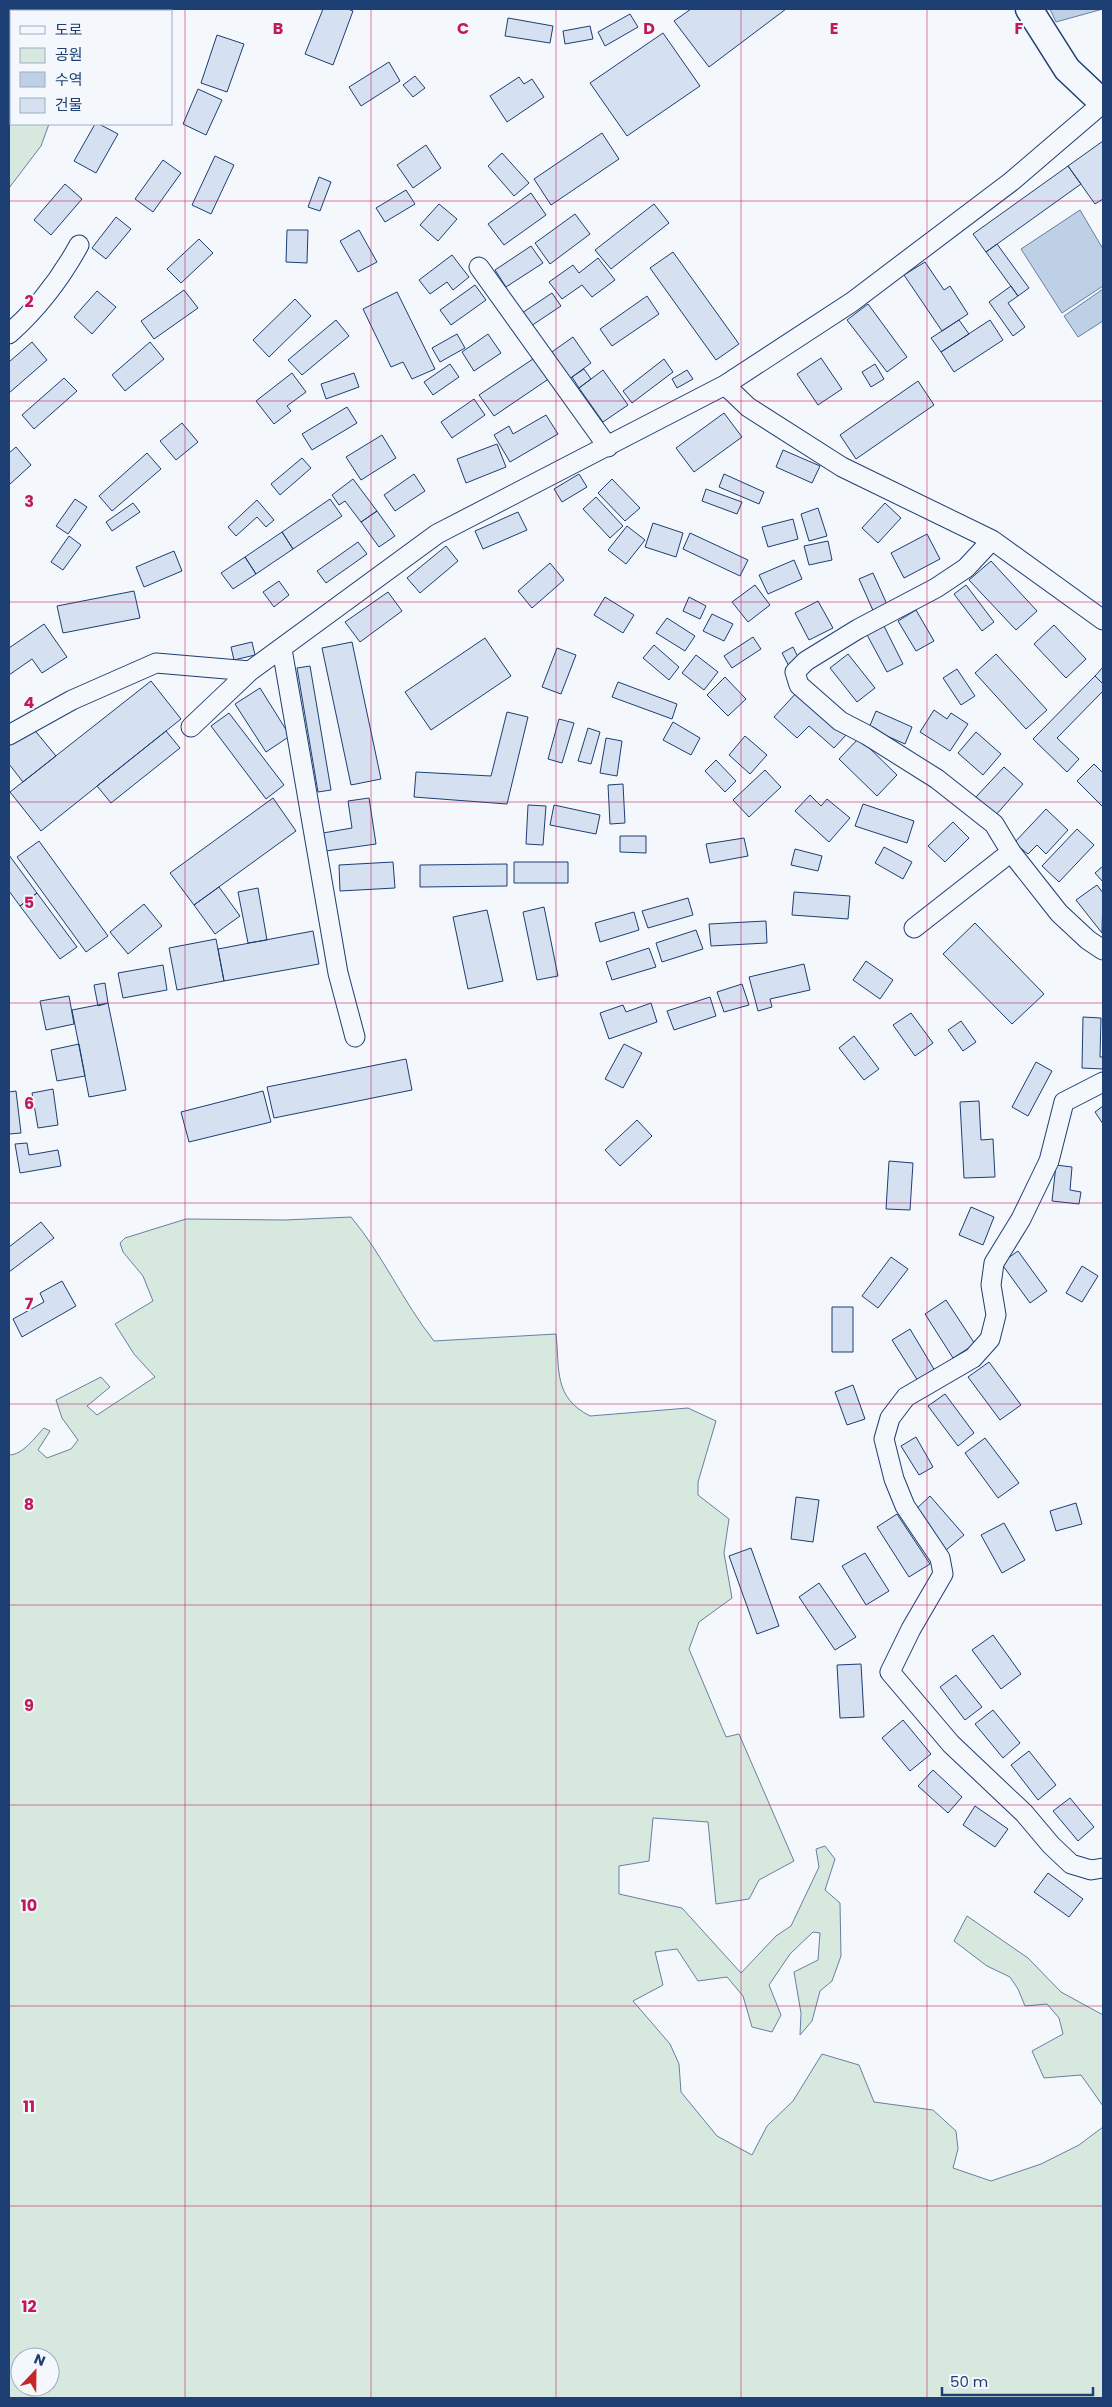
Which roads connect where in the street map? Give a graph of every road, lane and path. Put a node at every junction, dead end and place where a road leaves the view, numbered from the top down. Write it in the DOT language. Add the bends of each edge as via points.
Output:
graph roads {
  1 [pos="1035,18"];
  2 [pos="1103,103"];
  3 [pos="79,245"];
  4 [pos="479,267"];
  5 [pos="9,334"];
  6 [pos="725,385"];
  7 [pos="608,447"];
  8 [pos="992,540"];
  9 [pos="1103,620"];
  10 [pos="282,649"];
  11 [pos="250,671"];
  12 [pos="191,727"];
  13 [pos="9,735"];
  14 [pos="1011,852"];
  15 [pos="914,928"];
  16 [pos="1103,950"];
  17 [pos="355,1037"];
  18 [pos="1103,1082"];
  19 [pos="1103,1868"];
  1 -- 2 [label="main road" via="1067,68"];
  2 -- 6 [label="street" via="1012,180 852,302"];
  3 -- 5 [label="street" via="66,269"];
  4 -- 7 [label="street"];
  6 -- 7 [label="street"];
  6 -- 8 [label="street" via="748,407 842,466"];
  7 -- 10 [label="street" via="437,534"];
  8 -- 9 [label="street"];
  8 -- 14 [label="street" via="966,568 936,588 858,629 806,661 795,672 799,685 840,721 883,744 970,803 994,824"];
  10 -- 11 [label="street"];
  10 -- 17 [label="street" via="338,973"];
  11 -- 12 [label="street"];
  11 -- 13 [label="street" via="156,663 72,700"];
  14 -- 15 [label="street"];
  14 -- 16 [label="street" via="1059,913"];
  18 -- 19 [label="street" via="1064,1102 1049,1161 1021,1219 994,1263 991,1285 996,1315 990,1339 973,1358 906,1397 890,1418 884,1439 905,1506 940,1558 943,1574 890,1672 951,1744 1024,1813 1071,1864 1091,1870"];
}
